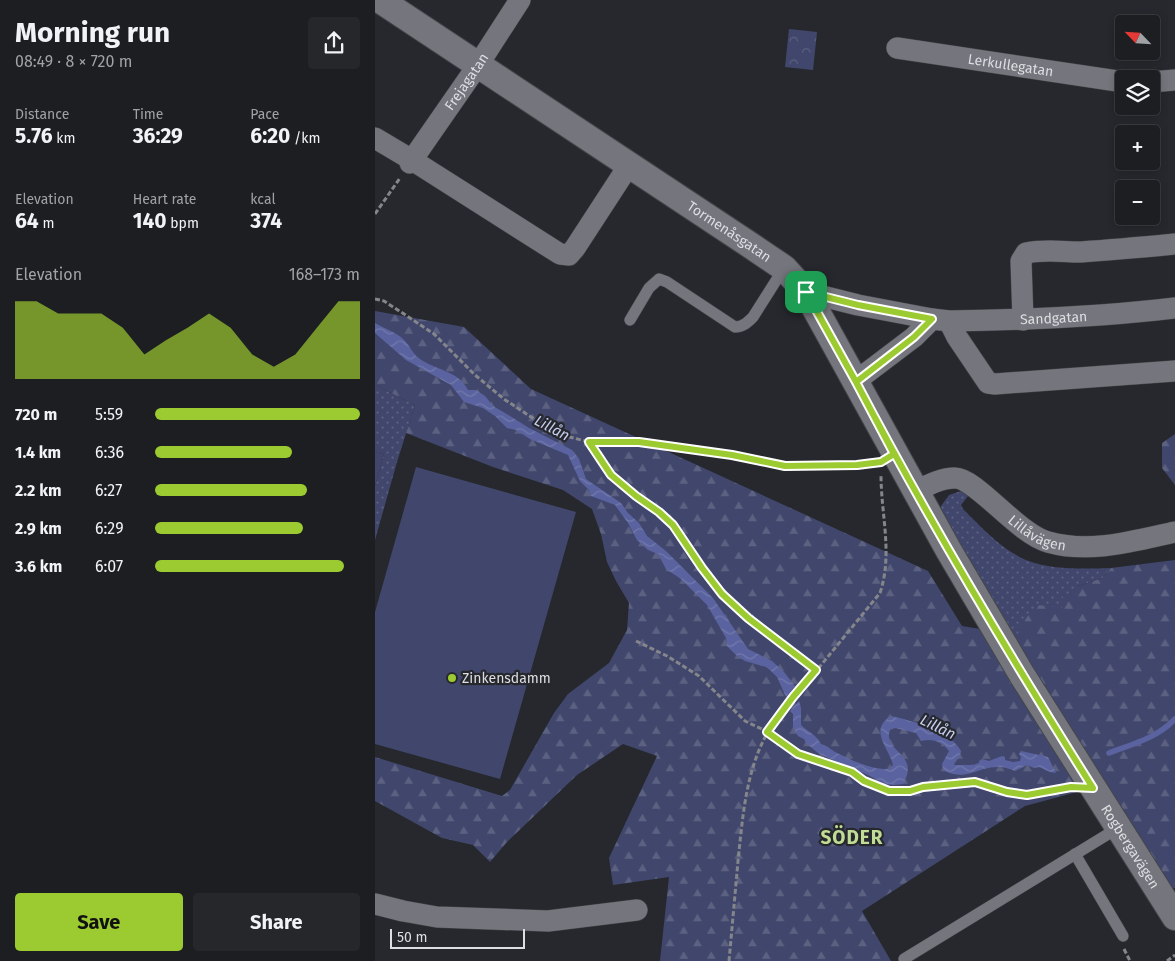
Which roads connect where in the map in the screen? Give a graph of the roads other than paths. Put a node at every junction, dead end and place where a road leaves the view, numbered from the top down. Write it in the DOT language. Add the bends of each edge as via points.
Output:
graph roads {
  1 [pos="380,0"];
  2 [pos="520,0"];
  3 [pos="897,48"];
  4 [pos="479,65"];
  5 [pos="1175,80"];
  6 [pos="1115,81"];
  7 [pos="1160,81"];
  8 [pos="375,138"];
  9 [pos="411,162"];
  10 [pos="629,164"];
  11 [pos="1175,244"];
  12 [pos="784,268"];
  13 [pos="806,292"];
  14 [pos="1175,308"];
  15 [pos="630,320"];
  16 [pos="941,320"];
  17 [pos="1023,320"];
  18 [pos="1175,370"];
  19 [pos="856,382"];
  20 [pos="916,491"];
  21 [pos="1175,532"];
  22 [pos="1022,675"];
  23 [pos="1118,828"];
  24 [pos="1075,854"];
  25 [pos="375,904"];
  26 [pos="1171,906"];
  27 [pos="637,910"];
  28 [pos="1123,936"];
  29 [pos="904,959"];
  1 -- 4 [label="street, Tormenåsgatan"];
  2 -- 4 [label="street, Frejagatan"];
  3 -- 6 [label="street, Lerkullegatan"];
  4 -- 9 [label="street, Frejagatan"];
  4 -- 10 [label="street, Tormenåsgatan"];
  5 -- 7 [label="street"];
  8 -- 9 [label="street"];
  9 -- 10 [label="street" via="561,254 569,255"];
  10 -- 12 [label="street, Tormenåsgatan"];
  11 -- 17 [label="street" via="1026,253 1021,261"];
  12 -- 13 [label="street, Tormenåsgatan"];
  12 -- 15 [label="lane" via="753,316 739,327 659,279 649,288"];
  13 -- 16 [label="street, Sandgatan"];
  13 -- 19 [label="street, Tormenåsgatan"];
  14 -- 17 [label="street, Sandgatan"];
  16 -- 17 [label="street, Sandgatan"];
  16 -- 18 [label="street" via="957,337 988,383"];
  16 -- 19 [label="street"];
  19 -- 20 [label="street, Tormenåsgatan" via="887,458"];
  20 -- 21 [label="street, Lillåvägen" via="942,479 957,478 972,486 1024,530 1046,542 1069,546 1104,547"];
  20 -- 22 [label="street, Tormenåsgatan"];
  22 -- 23 [label="street, Rogbergavägen"];
  23 -- 24 [label="lane"];
  23 -- 26 [label="street, Rogbergavägen"];
  24 -- 28 [label="lane"];
  24 -- 29 [label="lane"];
  25 -- 27 [label="street" via="437,917 548,921"];
}
